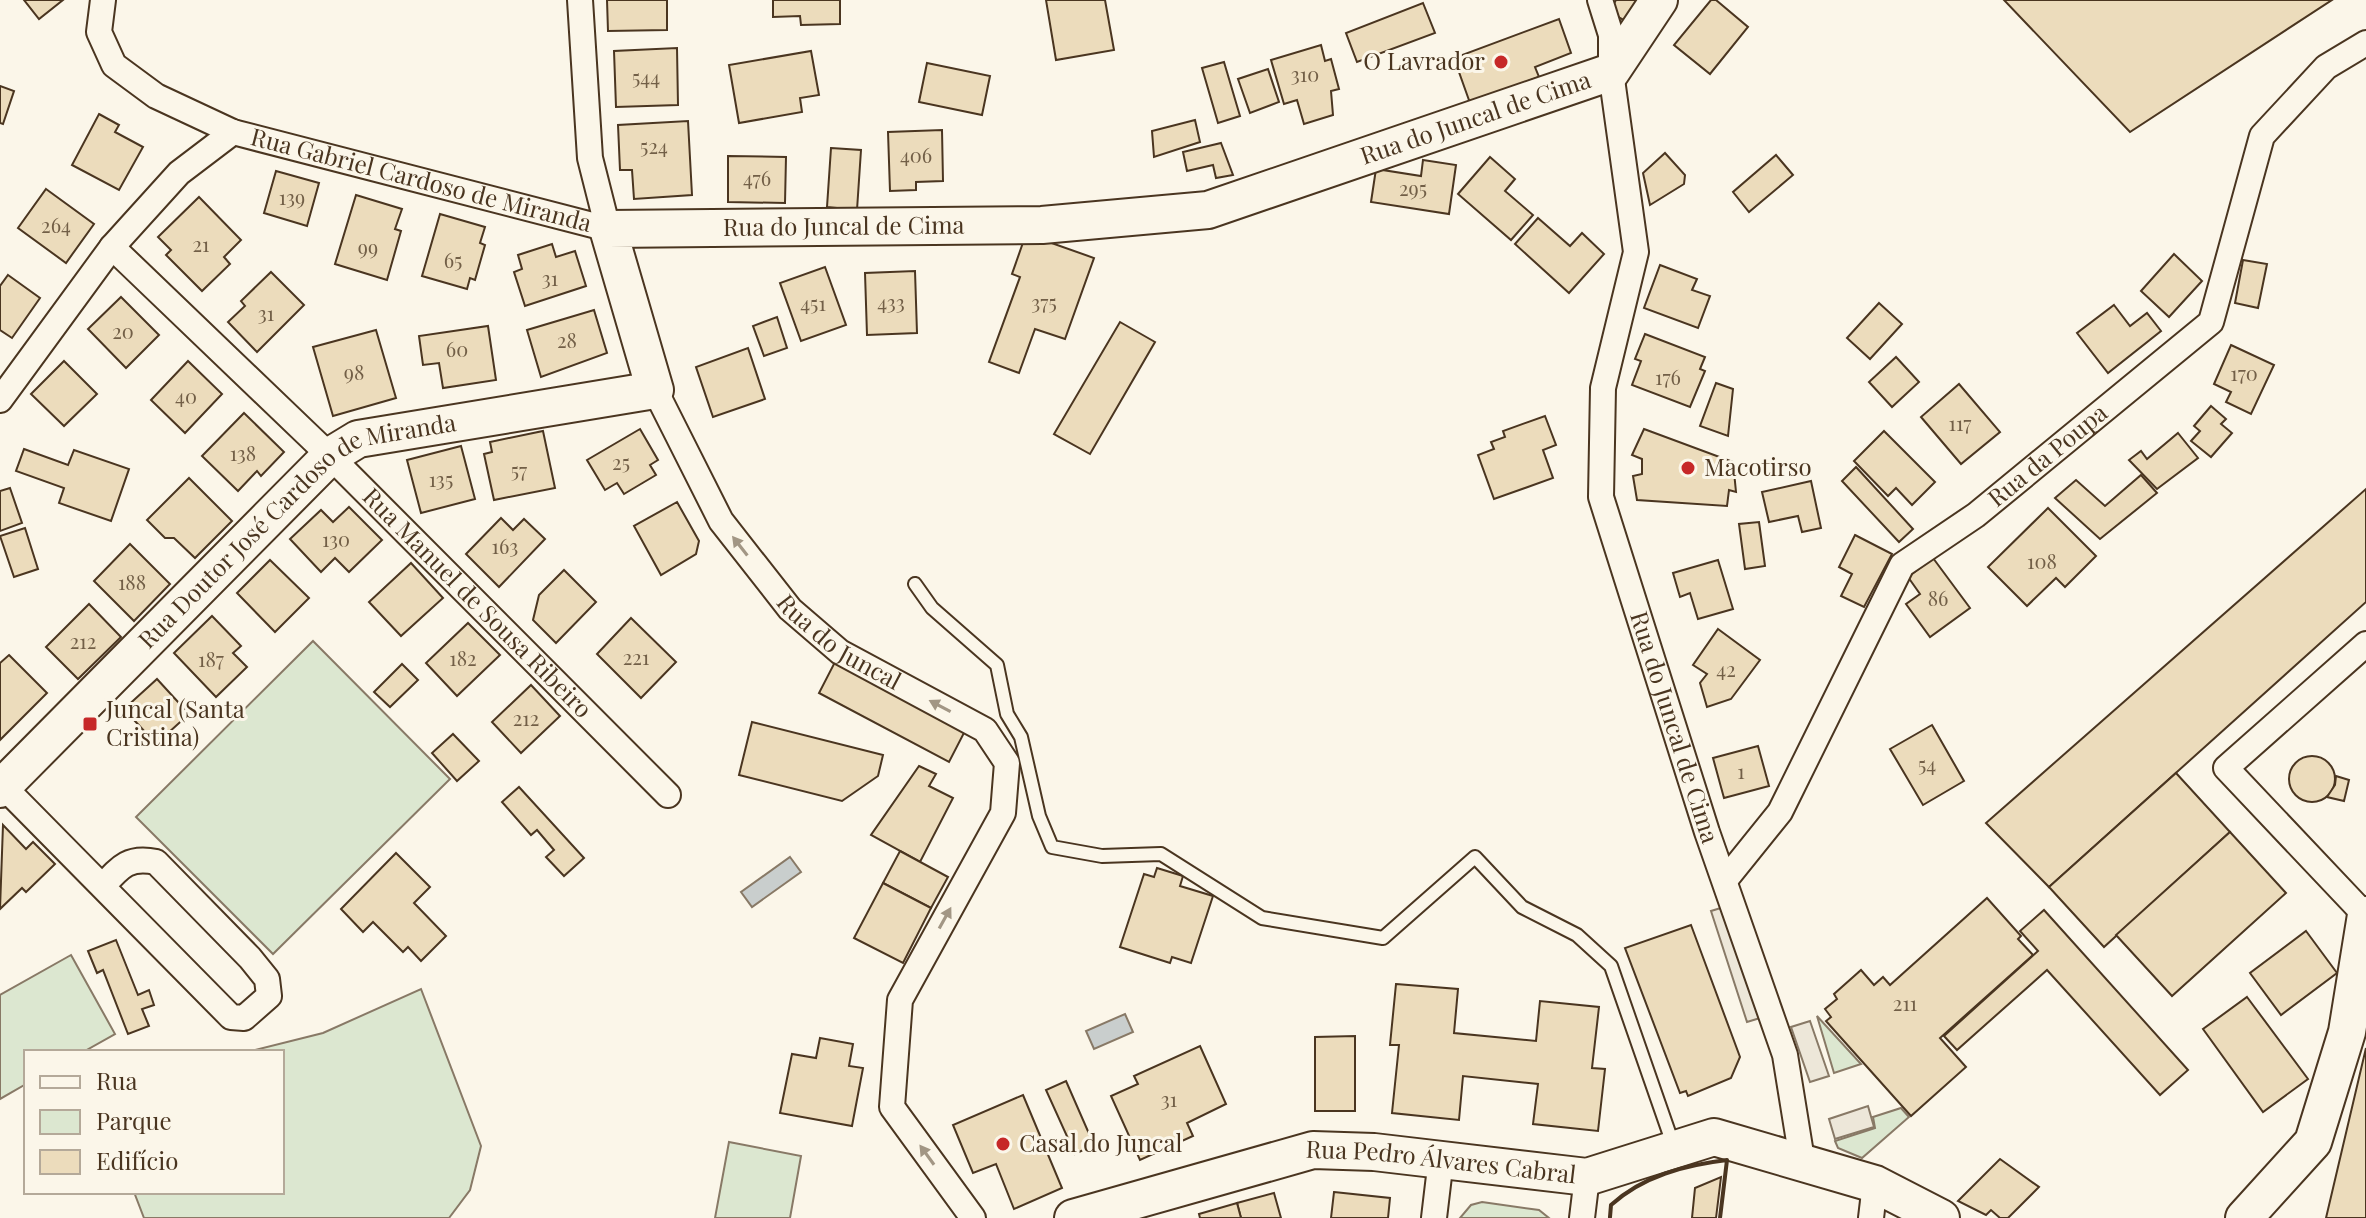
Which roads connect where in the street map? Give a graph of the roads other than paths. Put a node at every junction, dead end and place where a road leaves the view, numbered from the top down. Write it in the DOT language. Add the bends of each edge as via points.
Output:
graph roads {
  1 [pos="103,0"];
  2 [pos="580,0"];
  3 [pos="1600,0"];
  4 [pos="1659,0"];
  5 [pos="2366,43"];
  6 [pos="1611,72"];
  7 [pos="233,132"];
  8 [pos="608,229"];
  9 [pos="112,247"];
  10 [pos="655,390"];
  11 [pos="0,400"];
  12 [pos="330,456"];
  13 [pos="915,584"];
  14 [pos="2366,644"];
  15 [pos="2,787"];
  16 [pos="668,795"];
  17 [pos="1726,879"];
  18 [pos="103,886"];
  19 [pos="2366,915"];
  20 [pos="1674,1147"];
  21 [pos="1441,1159"];
  22 [pos="1802,1160"];
  23 [pos="1587,1177"];
  24 [pos="1873,1201"];
  25 [pos="973,1218"];
  26 [pos="1073,1218"];
  27 [pos="1434,1218"];
  28 [pos="1582,1218"];
  29 [pos="1941,1218"];
  30 [pos="2244,1218"];
  1 -- 7 [label="street, Rua Gabriel Cardoso de Miranda" via="99,32 114,65 156,96"];
  2 -- 8 [label="street, Rua do Juncal" via="590,158"];
  3 -- 6 [label="street" via="1611,35"];
  4 -- 6 [label="street"];
  5 -- 17 [label="street, Rua da Poupa" via="2326,67 2262,136 2211,322 1976,515 1902,565 1780,812"];
  6 -- 8 [label="street, Rua do Juncal de Cima" via="1208,210 1042,225"];
  6 -- 17 [label="street, Rua do Juncal de Cima" via="1636,252 1603,388 1601,497"];
  7 -- 8 [label="street, Rua Gabriel Cardoso de Miranda"];
  7 -- 9 [label="street, Rua Gabriel Cardoso de Miranda" via="179,173"];
  8 -- 10 [label="street, Rua do Juncal"];
  9 -- 11 [label="street, Rua Gabriel Cardoso de Miranda"];
  9 -- 12 [label="street, Rua Manuel de Sousa Ribeiro"];
  10 -- 12 [label="street, Rua Doutor José Cardoso de Miranda" via="358,439"];
  25 -- 10 [label="street, Rua do Juncal, one-way" via="892,1107 900,1000 1003,813 1007,763 985,730 840,652 790,609 721,521"];
  12 -- 15 [label="street, Rua Doutor José Cardoso de Miranda"];
  12 -- 16 [label="street, Rua Manuel de Sousa Ribeiro"];
  13 -- 20 [label="lane" via="932,608 997,665 1007,714 1021,737 1039,816 1052,847 1102,856 1161,854 1262,918 1383,938 1475,857 1522,907 1577,935 1611,966"];
  14 -- 19 [label="street" via="2226,768"];
  15 -- 18 [label="street"];
  17 -- 22 [label="street, Rua do Juncal de Cima" via="1785,1055"];
  18 -- 18 [label="street" via="231,1017 244,1018 269,996 267,979 250,958 156,862 137,858 122,865"];
  19 -- 30 [label="street" via="2347,1032 2313,1142"];
  20 -- 22 [label="street, Rua Pedro Álvares Cabral" via="1714,1137"];
  20 -- 23 [label="street, Rua Pedro Álvares Cabral"];
  21 -- 23 [label="street, Rua Pedro Álvares Cabral"];
  21 -- 26 [label="street, Rua Pedro Álvares Cabral" via="1313,1150"];
  21 -- 27 [label="street"];
  22 -- 24 [label="street, Rua Pedro Álvares Cabral"];
  23 -- 28 [label="street"];
  24 -- 29 [label="street, Rua Pedro Álvares Cabral"];
}
